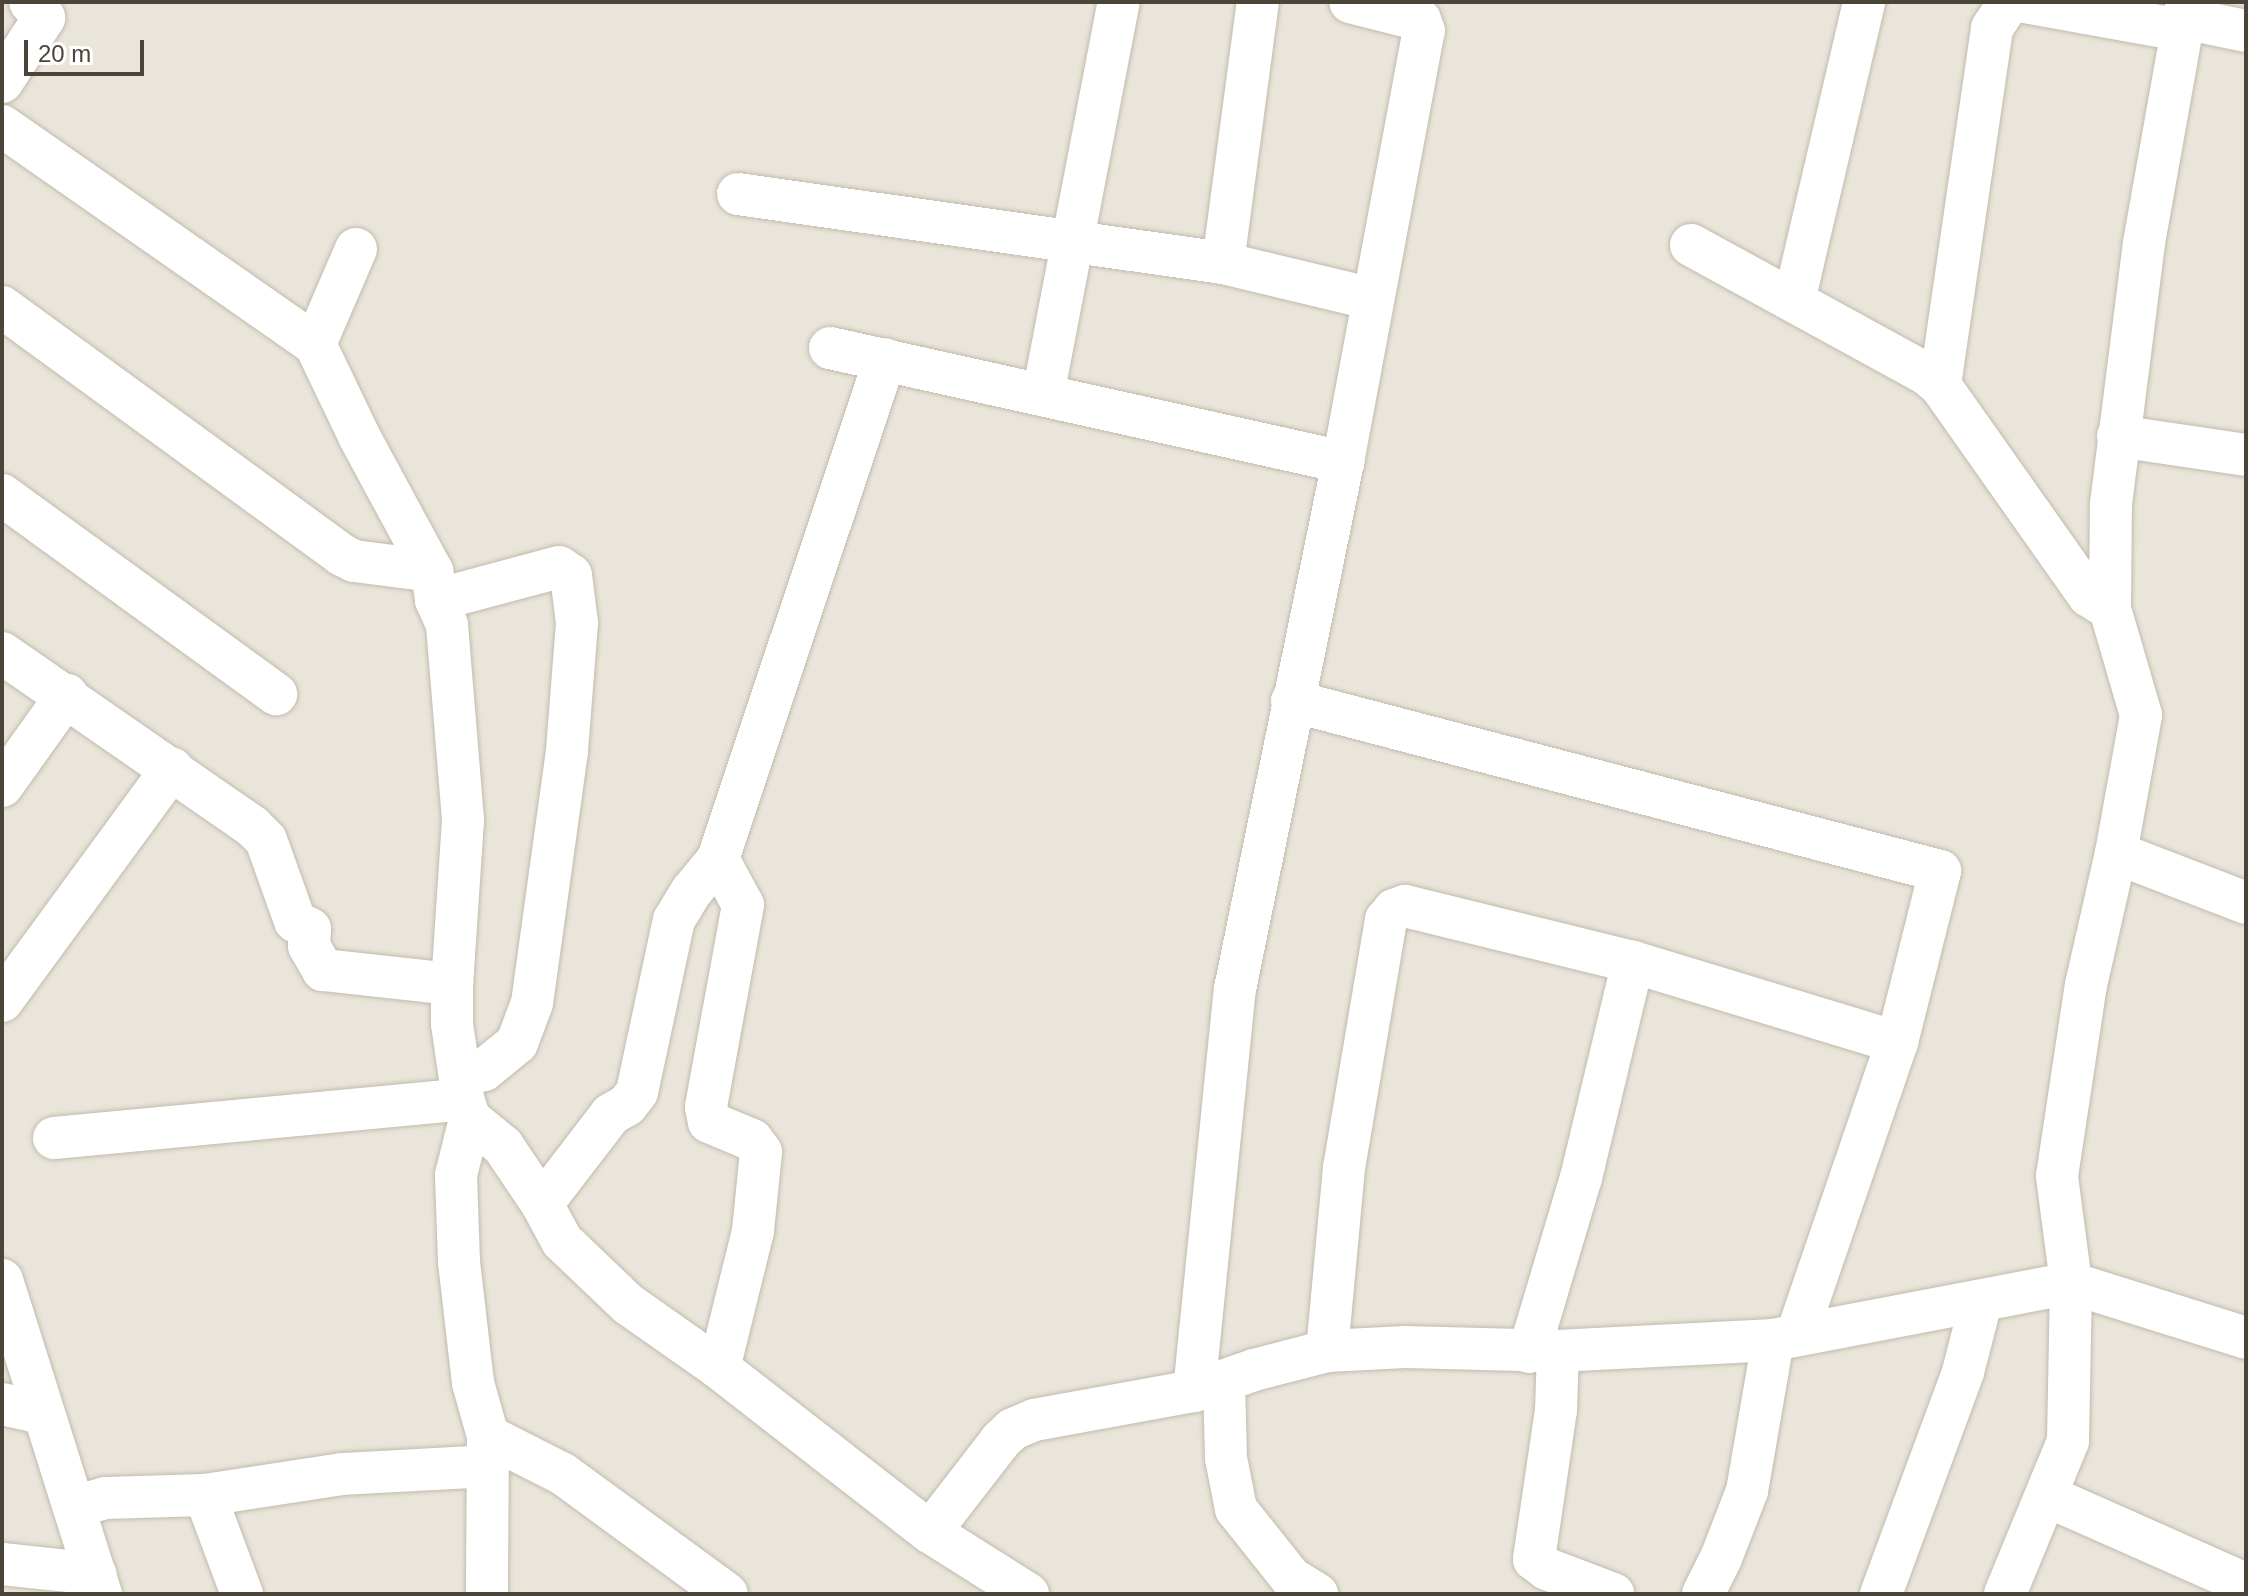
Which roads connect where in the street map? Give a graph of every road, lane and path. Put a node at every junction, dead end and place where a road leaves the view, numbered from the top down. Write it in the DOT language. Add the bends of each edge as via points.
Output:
graph roads {
  1 [pos="30,2"];
  2 [pos="1119,2"];
  3 [pos="1258,2"];
  4 [pos="1350,2"];
  5 [pos="1864,2"];
  6 [pos="2019,2"];
  7 [pos="2025,2"];
  8 [pos="2183,17"];
  9 [pos="2246,31"];
  10 [pos="2,82"];
  11 [pos="2,126"];
  12 [pos="738,194"];
  13 [pos="1073,244"];
  14 [pos="1691,245"];
  15 [pos="356,249"];
  16 [pos="1223,263"];
  17 [pos="1373,299"];
  18 [pos="1794,301"];
  19 [pos="2,307"];
  20 [pos="315,344"];
  21 [pos="830,348"];
  22 [pos="885,359"];
  23 [pos="1940,385"];
  24 [pos="1043,395"];
  25 [pos="2118,436"];
  26 [pos="2246,455"];
  27 [pos="1343,462"];
  28 [pos="2,495"];
  29 [pos="434,586"];
  30 [pos="2110,609"];
  31 [pos="2,653"];
  32 [pos="276,694"];
  33 [pos="67,695"];
  34 [pos="1292,701"];
  35 [pos="172,769"];
  36 [pos="2,786"];
  37 [pos="2116,853"];
  38 [pos="718,859"];
  39 [pos="2246,903"];
  40 [pos="1633,962"];
  41 [pos="452,984"];
  42 [pos="2,1001"];
  43 [pos="1897,1042"];
  44 [pos="465,1097"];
  45 [pos="54,1138"];
  46 [pos="542,1204"];
  47 [pos="2,1280"];
  48 [pos="2071,1283"];
  49 [pos="1981,1302"];
  50 [pos="1785,1337"];
  51 [pos="2246,1338"];
  52 [pos="1327,1351"];
  53 [pos="1543,1351"];
  54 [pos="719,1368"];
  55 [pos="1209,1386"];
  56 [pos="2,1404"];
  57 [pos="42,1413"];
  58 [pos="488,1451"];
  59 [pos="205,1495"];
  60 [pos="2047,1496"];
  61 [pos="76,1506"];
  62 [pos="930,1532"];
  63 [pos="2,1564"];
  64 [pos="98,1584"];
  65 [pos="2246,1584"];
  66 [pos="242,1594"];
  67 [pos="487,1594"];
  68 [pos="727,1594"];
  69 [pos="1028,1594"];
  70 [pos="1317,1594"];
  71 [pos="1613,1594"];
  72 [pos="1703,1594"];
  73 [pos="1881,1594"];
  74 [pos="2005,1594"];
  1 -- 10 [label="street" via="44,18"];
  2 -- 13 [label="street"];
  3 -- 16 [label="street"];
  4 -- 17 [label="street" via="1420,20 1424,31"];
  5 -- 18 [label="street"];
  6 -- 23 [label="street" via="2009,3 1992,28"];
  7 -- 8 [label="street"];
  8 -- 9 [label="street"];
  8 -- 25 [label="street"];
  11 -- 20 [label="street"];
  12 -- 13 [label="street"];
  13 -- 16 [label="street"];
  13 -- 24 [label="street"];
  14 -- 18 [label="street"];
  15 -- 20 [label="street"];
  16 -- 17 [label="street"];
  17 -- 27 [label="street"];
  18 -- 23 [label="street"];
  19 -- 29 [label="street" via="342,555"];
  20 -- 29 [label="street"];
  21 -- 22 [label="street"];
  22 -- 24 [label="street"];
  22 -- 38 [label="street"];
  23 -- 30 [label="street" via="2083,589"];
  24 -- 27 [label="street"];
  25 -- 26 [label="street"];
  25 -- 30 [label="street"];
  27 -- 34 [label="street"];
  28 -- 32 [label="street"];
  29 -- 41 [label="street" via="447,625 463,820"];
  29 -- 44 [label="street" via="559,567 571,575 577,623 567,751 532,1003 517,1043 484,1070"];
  30 -- 37 [label="street" via="2141,715"];
  31 -- 33 [label="street"];
  33 -- 35 [label="street"];
  33 -- 36 [label="street"];
  34 -- 43 [label="street" via="1940,871"];
  34 -- 55 [label="street" via="1235,989"];
  35 -- 41 [label="street" via="240,815 266,840 295,921 310,929 309,946 323,970"];
  35 -- 42 [label="street"];
  37 -- 39 [label="street"];
  37 -- 48 [label="street" via="2086,985 2057,1176"];
  38 -- 46 [label="street" via="674,920 637,1092 611,1114"];
  38 -- 54 [label="street" via="743,905 706,1107 709,1122 752,1140 761,1152 753,1231"];
  40 -- 43 [label="street"];
  40 -- 52 [label="street" via="1405,906 1386,920 1344,1168"];
  40 -- 53 [label="street"];
  41 -- 44 [label="street" via="452,1024"];
  43 -- 50 [label="street"];
  44 -- 45 [label="street"];
  44 -- 46 [label="street"];
  44 -- 58 [label="street" via="456,1175 459,1262 473,1383"];
  46 -- 54 [label="street" via="562,1241 595,1275"];
  47 -- 57 [label="street"];
  48 -- 49 [label="street"];
  48 -- 51 [label="street"];
  48 -- 60 [label="street" via="2068,1441"];
  49 -- 50 [label="street"];
  49 -- 73 [label="street" via="1963,1372"];
  50 -- 53 [label="street"];
  50 -- 72 [label="street" via="1747,1491"];
  52 -- 53 [label="street"];
  52 -- 55 [label="street"];
  53 -- 71 [label="street" via="1556,1410 1534,1559"];
  54 -- 62 [label="street"];
  55 -- 62 [label="street" via="1034,1420 1013,1429"];
  55 -- 70 [label="street" via="1236,1509 1291,1578"];
  56 -- 57 [label="street"];
  57 -- 61 [label="street"];
  58 -- 59 [label="street"];
  58 -- 67 [label="street"];
  58 -- 68 [label="street" via="563,1474"];
  59 -- 61 [label="street" via="105,1498"];
  59 -- 66 [label="street"];
  60 -- 65 [label="street"];
  60 -- 74 [label="street"];
  61 -- 64 [label="street"];
  62 -- 69 [label="street"];
  63 -- 64 [label="street"];
}
